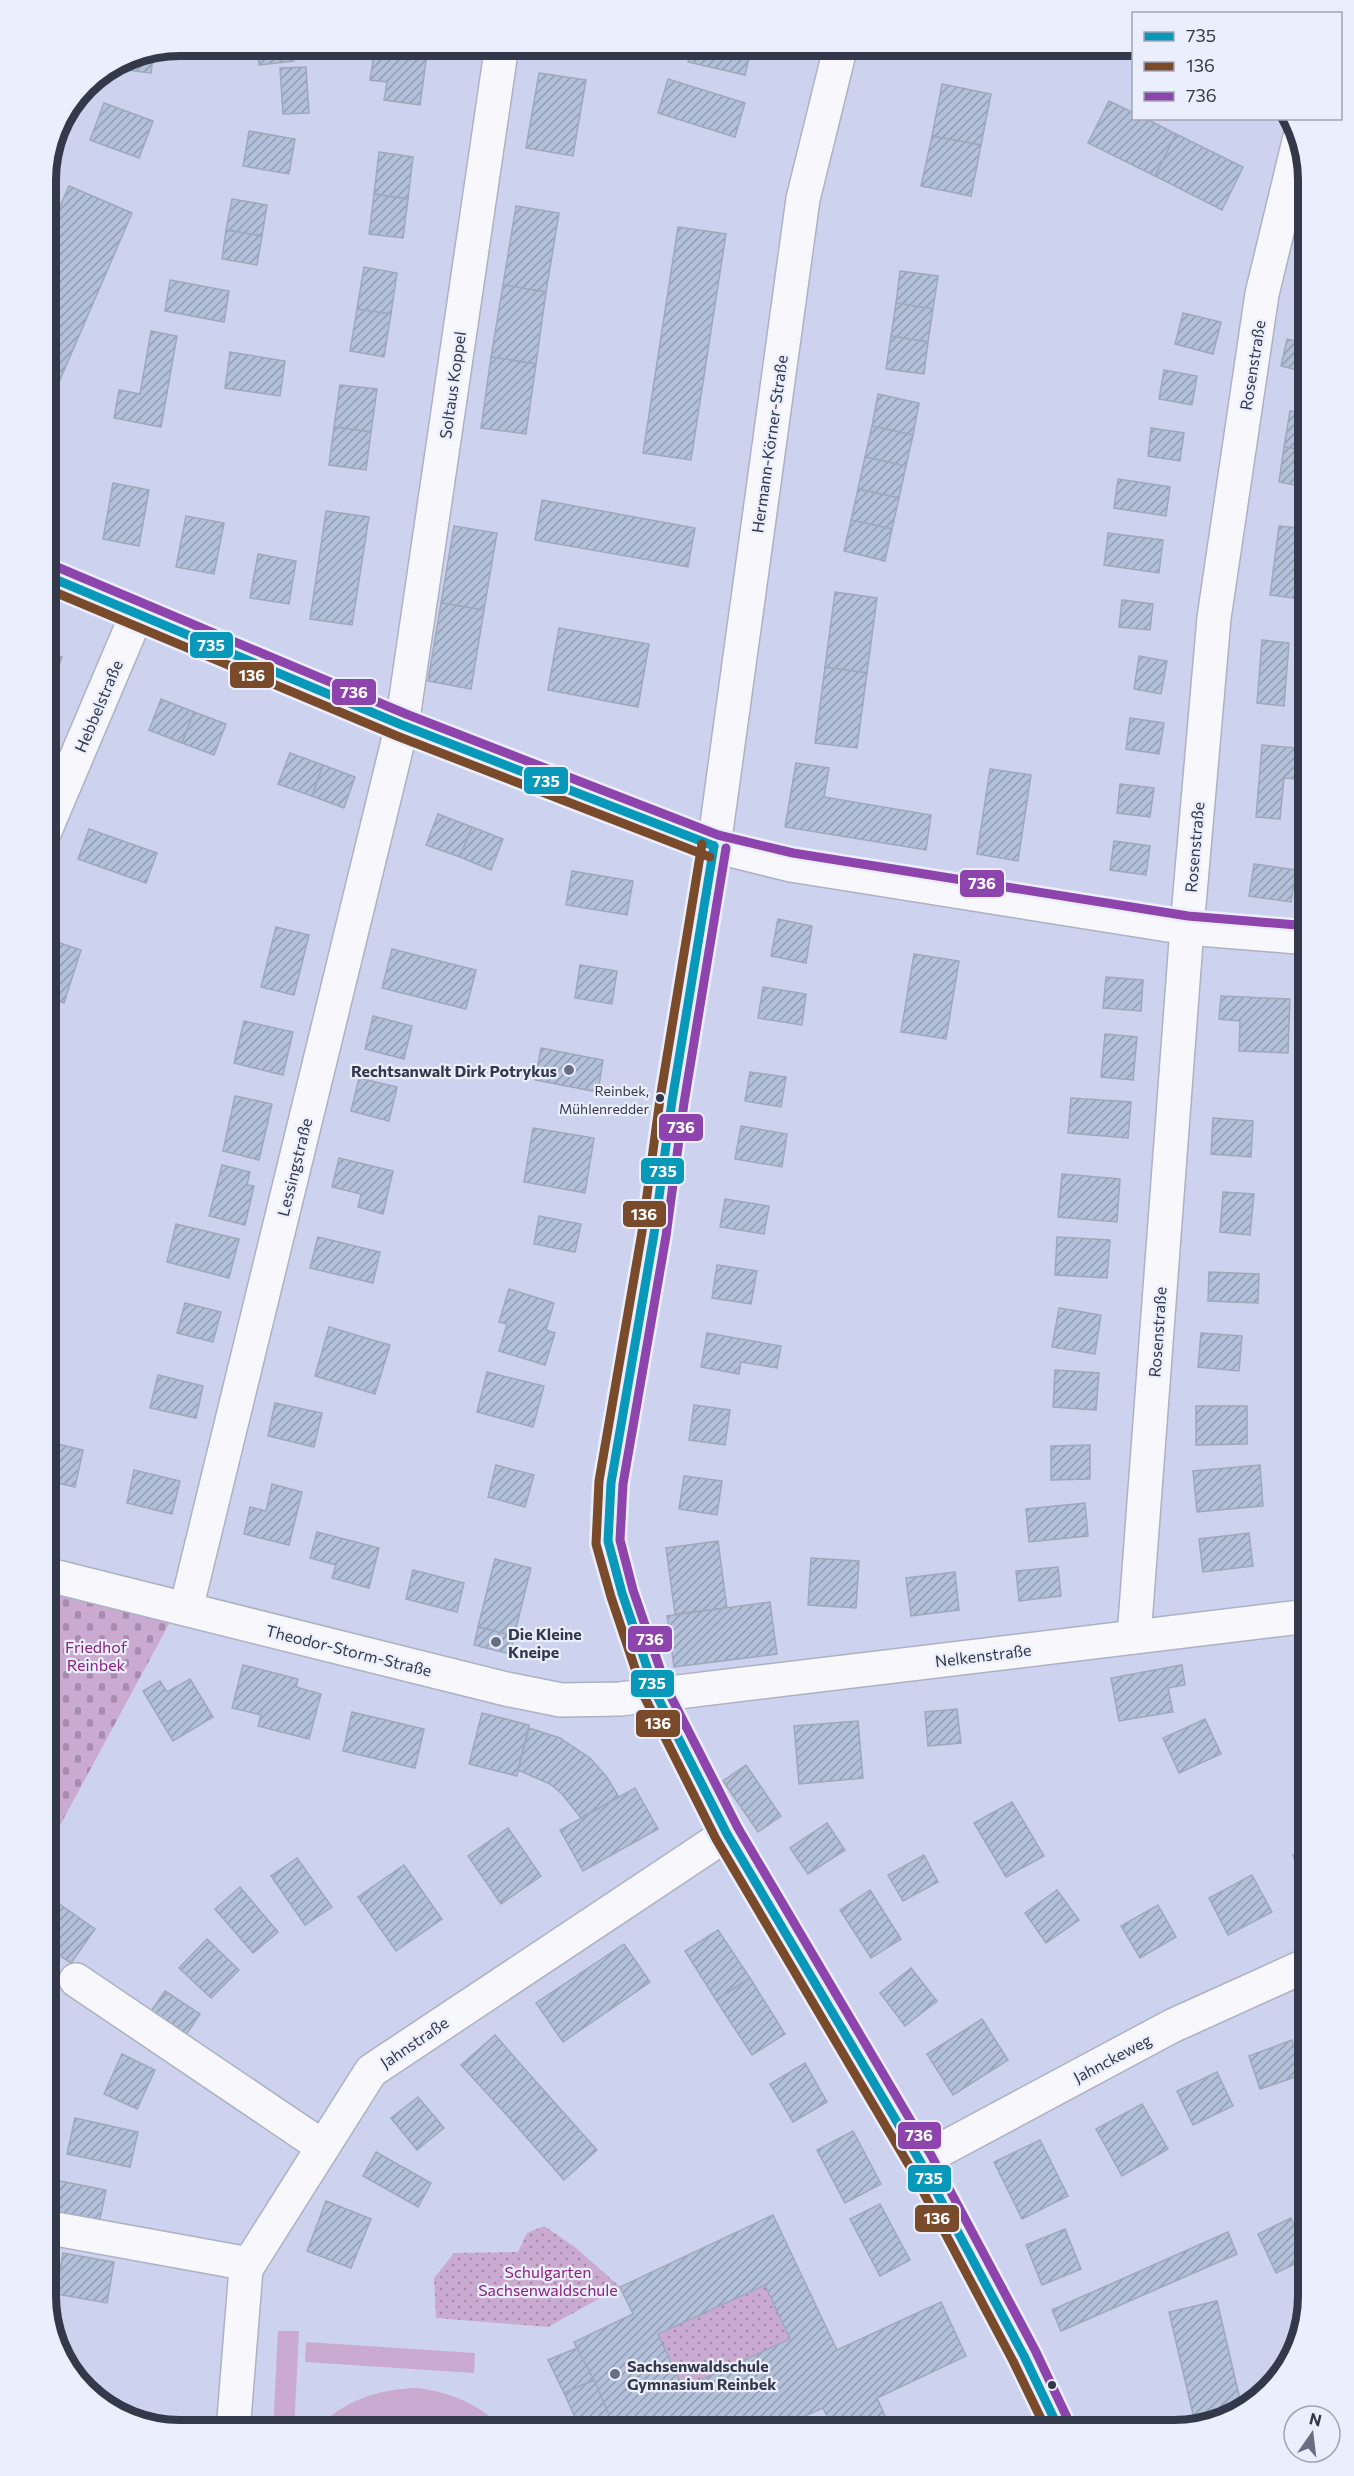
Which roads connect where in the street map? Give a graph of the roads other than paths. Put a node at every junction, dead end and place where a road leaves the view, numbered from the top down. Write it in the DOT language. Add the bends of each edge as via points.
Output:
graph roads {
  1 [pos="500,56"];
  2 [pos="838,56"];
  3 [pos="1296,155"];
  4 [pos="56,580"];
  5 [pos="136,614"];
  6 [pos="402,725"];
  7 [pos="56,805"];
  8 [pos="714,846"];
  9 [pos="1187,928"];
  10 [pos="1298,937"];
  11 [pos="56,1577"];
  12 [pos="186,1609"];
  13 [pos="1298,1617"];
  14 [pos="1134,1637"];
  15 [pos="656,1694"];
  16 [pos="727,1834"];
  17 [pos="1298,1969"];
  18 [pos="76,1980"];
  19 [pos="323,2147"];
  20 [pos="920,2161"];
  21 [pos="56,2229"];
  22 [pos="249,2264"];
  23 [pos="234,2420"];
  24 [pos="1055,2421"];
  1 -- 6 [label="street, Soltaus Koppel"];
  2 -- 8 [label="street, Hermann-Körner-Straße" via="802,199"];
  3 -- 9 [label="street, Rosenstraße" via="1262,294 1214,618"];
  4 -- 5 [label="street"];
  5 -- 6 [label="street"];
  5 -- 7 [label="street, Hebbelstraße"];
  6 -- 8 [label="street"];
  6 -- 12 [label="street, Lessingstraße"];
  8 -- 9 [label="street" via="791,865"];
  8 -- 15 [label="street, Hermann-Körner-Straße" via="611,1483 608,1540"];
  9 -- 10 [label="street"];
  9 -- 14 [label="street, Rosenstraße"];
  11 -- 12 [label="street, Theodor-Storm-Straße"];
  12 -- 15 [label="street, Theodor-Storm-Straße" via="542,1698 580,1700"];
  13 -- 14 [label="street, Nelkenstraße"];
  14 -- 15 [label="street, Nelkenstraße"];
  15 -- 16 [label="street, Hermann-Körner-Straße"];
  16 -- 19 [label="street, Jahnstraße" via="371,2071"];
  16 -- 20 [label="street, Hermann-Körner-Straße"];
  17 -- 20 [label="street, Jahnckeweg" via="1172,2026"];
  18 -- 19 [label="street"];
  19 -- 22 [label="street, Jahnstraße"];
  20 -- 24 [label="street, Hermann-Körner-Straße"];
  21 -- 22 [label="street"];
  22 -- 23 [label="street, Jahnstraße"];
}
